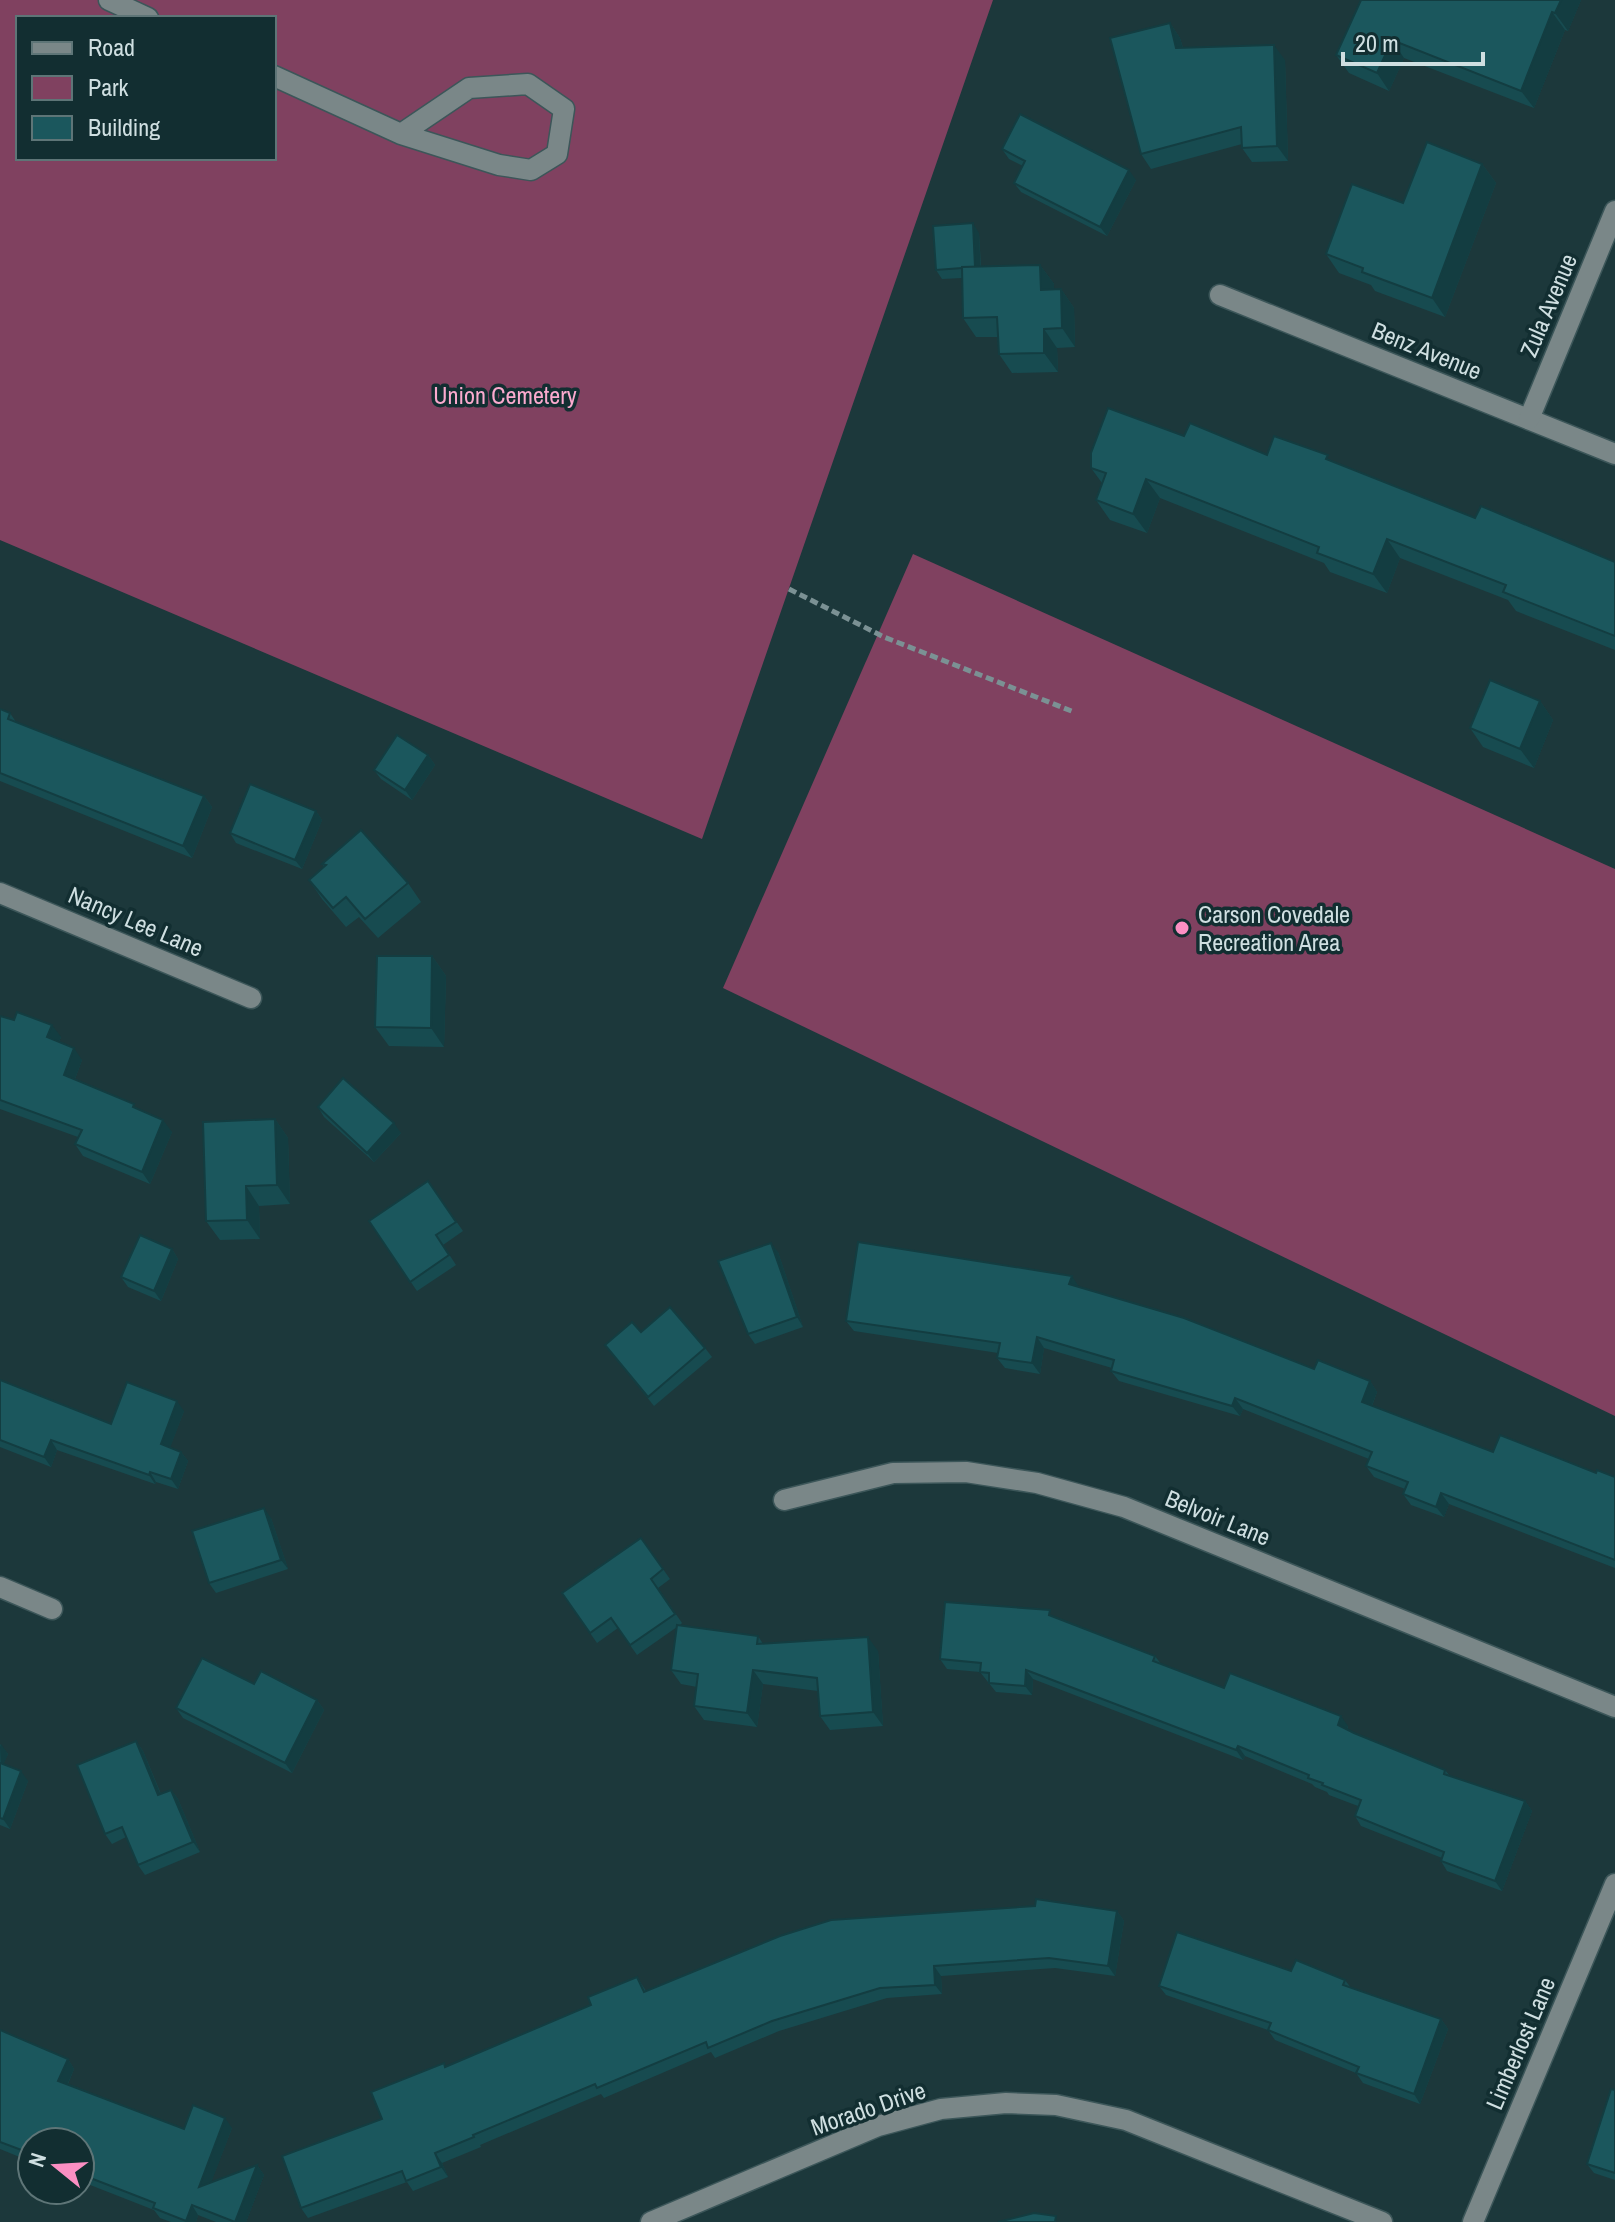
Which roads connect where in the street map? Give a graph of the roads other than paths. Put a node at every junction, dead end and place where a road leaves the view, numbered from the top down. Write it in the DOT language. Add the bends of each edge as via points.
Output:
graph roads {
  1 [pos="109,0"];
  2 [pos="144,16"];
  3 [pos="276,77"];
  4 [pos="401,134"];
  5 [pos="1615,211"];
  6 [pos="1220,295"];
  7 [pos="1529,419"];
  8 [pos="1615,454"];
  9 [pos="0,893"];
  10 [pos="251,998"];
  11 [pos="784,1500"];
  12 [pos="0,1587"];
  13 [pos="52,1609"];
  14 [pos="1615,1707"];
  15 [pos="1615,1884"];
  16 [pos="651,2222"];
  17 [pos="1382,2222"];
  18 [pos="1473,2222"];
  1 -- 2 [label="street"];
  3 -- 4 [label="street"];
  4 -- 4 [label="street" via="531,170 557,154 564,109 528,84 469,88"];
  5 -- 7 [label="street, Zula Avenue"];
  6 -- 7 [label="street, Benz Avenue"];
  7 -- 8 [label="street, Benz Avenue"];
  9 -- 10 [label="street, Nancy Lee Lane"];
  11 -- 14 [label="street, Belvoir Lane" via="893,1473 966,1472 1037,1483 1124,1507"];
  12 -- 13 [label="street"];
  15 -- 18 [label="street, Limberlost Lane"];
  16 -- 17 [label="street, Morado Drive" via="878,2126 941,2109 1006,2103 1056,2105 1126,2120"];
}
